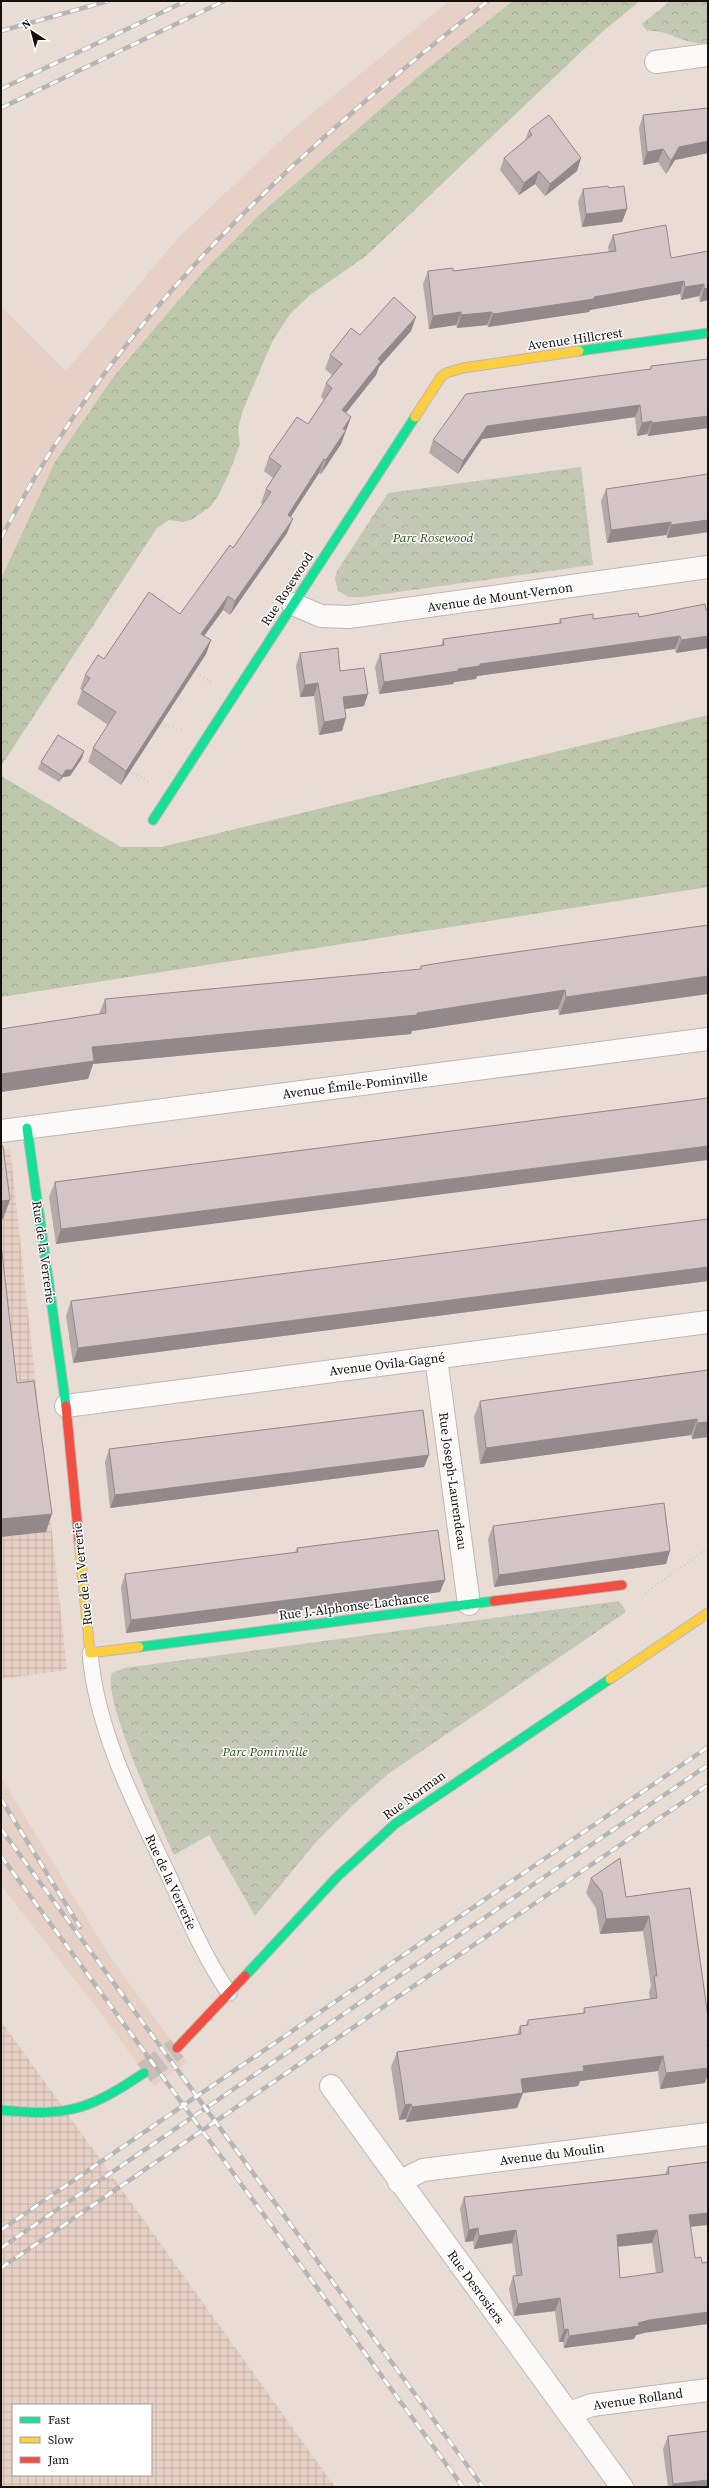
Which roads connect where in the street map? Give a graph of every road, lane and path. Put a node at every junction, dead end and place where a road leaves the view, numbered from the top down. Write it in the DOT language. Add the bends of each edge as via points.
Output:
graph roads {
  1 [pos="708,56"];
  2 [pos="656,62"];
  3 [pos="708,333"];
  4 [pos="446,373"];
  5 [pos="378,508"];
  6 [pos="394,518"];
  7 [pos="389,524"];
  8 [pos="391,528"];
  9 [pos="447,540"];
  10 [pos="446,544"];
  11 [pos="374,546"];
  12 [pos="708,567"];
  13 [pos="542,572"];
  14 [pos="293,604"];
  15 [pos="200,675"];
  16 [pos="216,686"];
  17 [pos="161,724"];
  18 [pos="186,731"];
  19 [pos="130,770"];
  20 [pos="151,783"];
  21 [pos="153,820"];
  22 [pos="708,1039"];
  23 [pos="27,1128"];
  24 [pos="1,1131"];
  25 [pos="708,1322"];
  26 [pos="436,1358"];
  27 [pos="66,1406"];
  28 [pos="708,1548"];
  29 [pos="622,1585"];
  30 [pos="639,1598"];
  31 [pos="469,1604"];
  32 [pos="624,1608"];
  33 [pos="708,1613"];
  34 [pos="90,1653"];
  35 [pos="400,1664"];
  36 [pos="402,1673"];
  37 [pos="418,1685"];
  38 [pos="425,1685"];
  39 [pos="396,1694"];
  40 [pos="391,1697"];
  41 [pos="411,1697"];
  42 [pos="312,1698"];
  43 [pos="318,1704"];
  44 [pos="125,1721"];
  45 [pos="229,1993"];
  46 [pos="177,2048"];
  47 [pos="144,2073"];
  48 [pos="331,2086"];
  49 [pos="1,2110"];
  50 [pos="708,2134"];
  51 [pos="399,2182"];
  52 [pos="708,2390"];
  53 [pos="569,2413"];
  54 [pos="622,2487"];
  1 -- 2 [label="street"];
  3 -- 4 [label="street, Avenue Hillcrest" via="464,368"];
  4 -- 14 [label="street, Rue Rosewood" via="436,382"];
  5 -- 6 [label="path"];
  6 -- 7 [label="path"];
  6 -- 10 [label="path" via="434,541"];
  7 -- 8 [label="path"];
  7 -- 11 [label="path" via="380,532"];
  9 -- 10 [label="path"];
  10 -- 13 [label="path" via="468,549 516,549 535,559"];
  12 -- 14 [label="street, Avenue de Mount-Vernon" via="349,617 321,616"];
  14 -- 21 [label="street, Rue Rosewood"];
  15 -- 16 [label="path"];
  17 -- 18 [label="path"];
  19 -- 20 [label="path"];
  22 -- 23 [label="street, Avenue Émile-Pominville"];
  23 -- 24 [label="street, Avenue Émile-Pominville"];
  23 -- 27 [label="street, Rue de la Verrerie"];
  25 -- 26 [label="street, Avenue Ovila-Gagné"];
  26 -- 27 [label="street, Avenue Ovila-Gagné"];
  26 -- 31 [label="street, Rue Joseph-Laurendeau"];
  27 -- 34 [label="street, Rue de la Verrerie"];
  28 -- 30 [label="path"];
  29 -- 31 [label="street, Rue J.-Alphonse-Lachance"];
  31 -- 34 [label="street, Rue J.-Alphonse-Lachance"];
  32 -- 35 [label="path" via="605,1620 554,1633 517,1636 512,1641 507,1656 494,1660 462,1659 427,1665"];
  33 -- 45 [label="street, Rue Norman" via="395,1824 337,1877"];
  34 -- 45 [label="lane, Rue de la Verrerie" via="99,1706 122,1774 204,1951"];
  35 -- 36 [label="path"];
  35 -- 43 [label="path"];
  36 -- 37 [label="path" via="414,1676"];
  36 -- 39 [label="path" via="396,1676 392,1683"];
  37 -- 38 [label="path"];
  37 -- 41 [label="path"];
  39 -- 40 [label="path"];
  39 -- 41 [label="path" via="404,1698"];
  41 -- 41 [label="path" via="415,1710 410,1730 430,1729 442,1714 424,1709"];
  42 -- 43 [label="path"];
  43 -- 44 [label="path" via="297,1721 274,1733 261,1739 230,1746 200,1747 172,1743 142,1732"];
  45 -- 46 [label="street, Rue Norman"];
  47 -- 49 [label="street" via="109,2097 80,2110 44,2114"];
  48 -- 51 [label="street, Rue Desrosiers"];
  50 -- 51 [label="street, Avenue du Moulin" via="423,2170"];
  51 -- 53 [label="street, Rue Desrosiers"];
  52 -- 53 [label="street, Avenue Rolland" via="592,2405"];
  53 -- 54 [label="street, Rue Desrosiers"];
}
